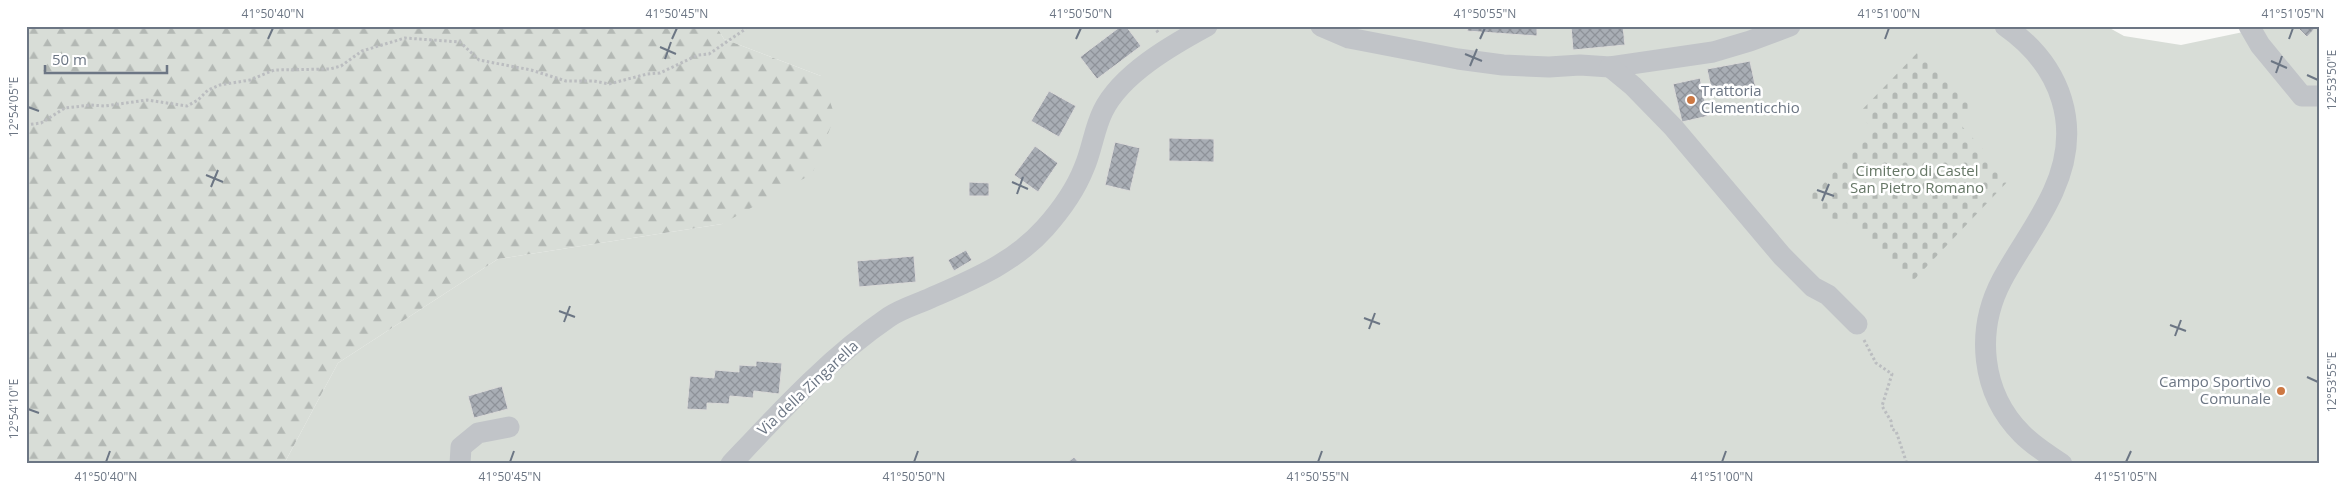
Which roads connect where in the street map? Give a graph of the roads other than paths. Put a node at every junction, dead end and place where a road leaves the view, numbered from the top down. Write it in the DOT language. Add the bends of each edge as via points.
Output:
graph roads {
  1 [pos="1207,26"];
  2 [pos="1321,26"];
  3 [pos="1790,26"];
  4 [pos="2005,26"];
  5 [pos="2249,26"];
  6 [pos="1610,67"];
  7 [pos="2320,96"];
  8 [pos="1856,324"];
  9 [pos="509,427"];
  10 [pos="460,464"];
  11 [pos="731,464"];
  12 [pos="2062,464"];
  1 -- 11 [label="street, Via della Zingarella" via="1142,66 1114,94 1103,110 1085,167 1071,195 1044,230 1012,258 980,276 890,316 815,378"];
  2 -- 6 [label="street" via="1349,38 1503,65"];
  3 -- 6 [label="street" via="1713,52"];
  4 -- 12 [label="street" via="2040,58 2055,79 2063,104 2066,140 2053,192 1994,296 1986,322 1985,357 1991,384 2004,411 2022,434"];
  5 -- 7 [label="street" via="2260,45 2302,96"];
  6 -- 8 [label="street" via="1673,127 1782,256"];
  9 -- 10 [label="street" via="478,433 461,447"];
}
